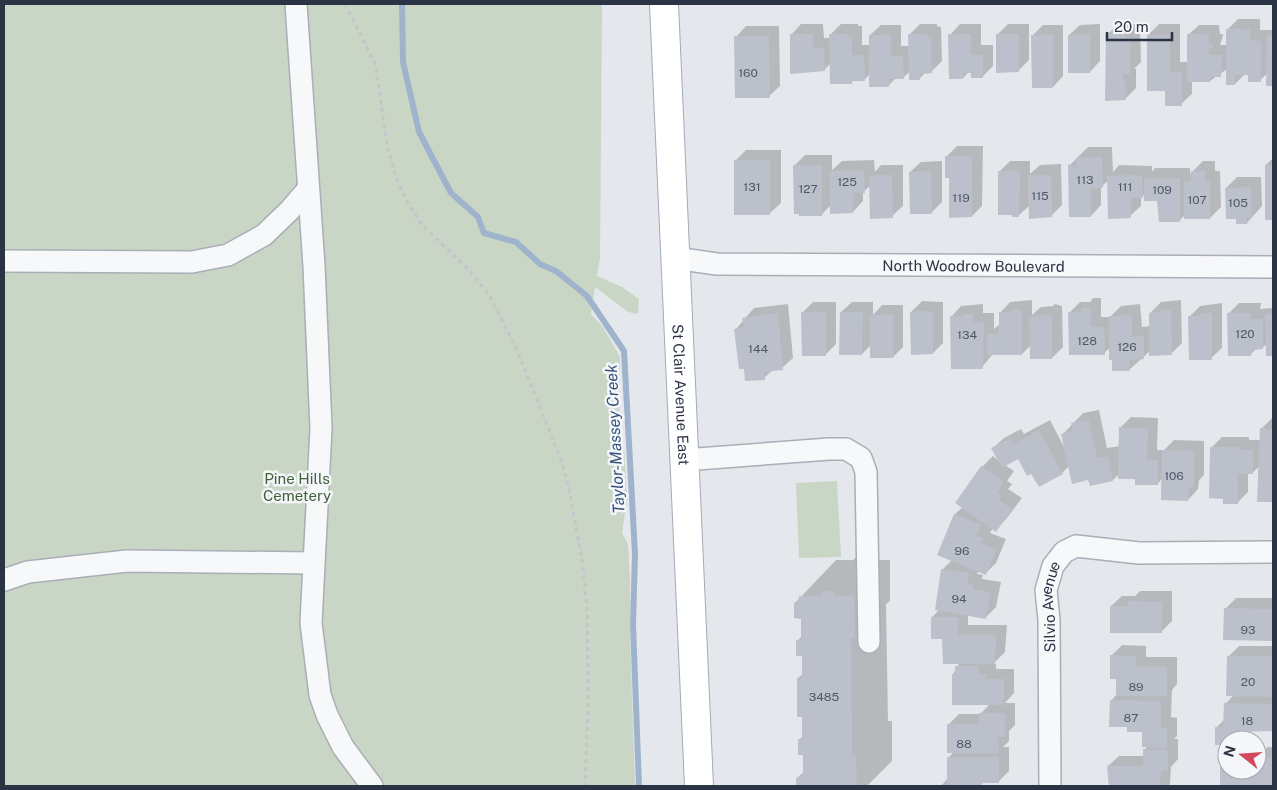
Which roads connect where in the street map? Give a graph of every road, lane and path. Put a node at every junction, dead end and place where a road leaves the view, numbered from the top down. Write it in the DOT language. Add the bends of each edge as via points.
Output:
graph roads {
  1 [pos="296,4"];
  2 [pos="344,4"];
  3 [pos="664,4"];
  4 [pos="308,189"];
  5 [pos="674,258"];
  6 [pos="4,261"];
  7 [pos="1273,267"];
  8 [pos="684,460"];
  9 [pos="1273,552"];
  10 [pos="313,564"];
  11 [pos="4,580"];
  12 [pos="869,642"];
  13 [pos="372,786"];
  14 [pos="585,786"];
  15 [pos="699,786"];
  16 [pos="1050,786"];
  1 -- 4 [label="street"];
  2 -- 14 [label="path" via="376,63 387,145 407,202 422,225 488,293 517,350 561,460 583,566 587,610"];
  3 -- 5 [label="main road, St Clair Avenue East"];
  4 -- 6 [label="street" via="264,236 228,255 192,262"];
  4 -- 10 [label="street" via="321,428"];
  5 -- 7 [label="street, North Woodrow Boulevard" via="717,264"];
  5 -- 8 [label="main road, St Clair Avenue East"];
  8 -- 12 [label="street" via="829,449 846,449 861,458 866,472"];
  8 -- 15 [label="main road, St Clair Avenue East"];
  9 -- 16 [label="street, Silvio Avenue" via="1140,553 1076,546 1064,552 1053,566 1046,590"];
  10 -- 11 [label="street" via="127,561 28,572"];
  10 -- 13 [label="street" via="311,623 320,695 334,731"];
}
